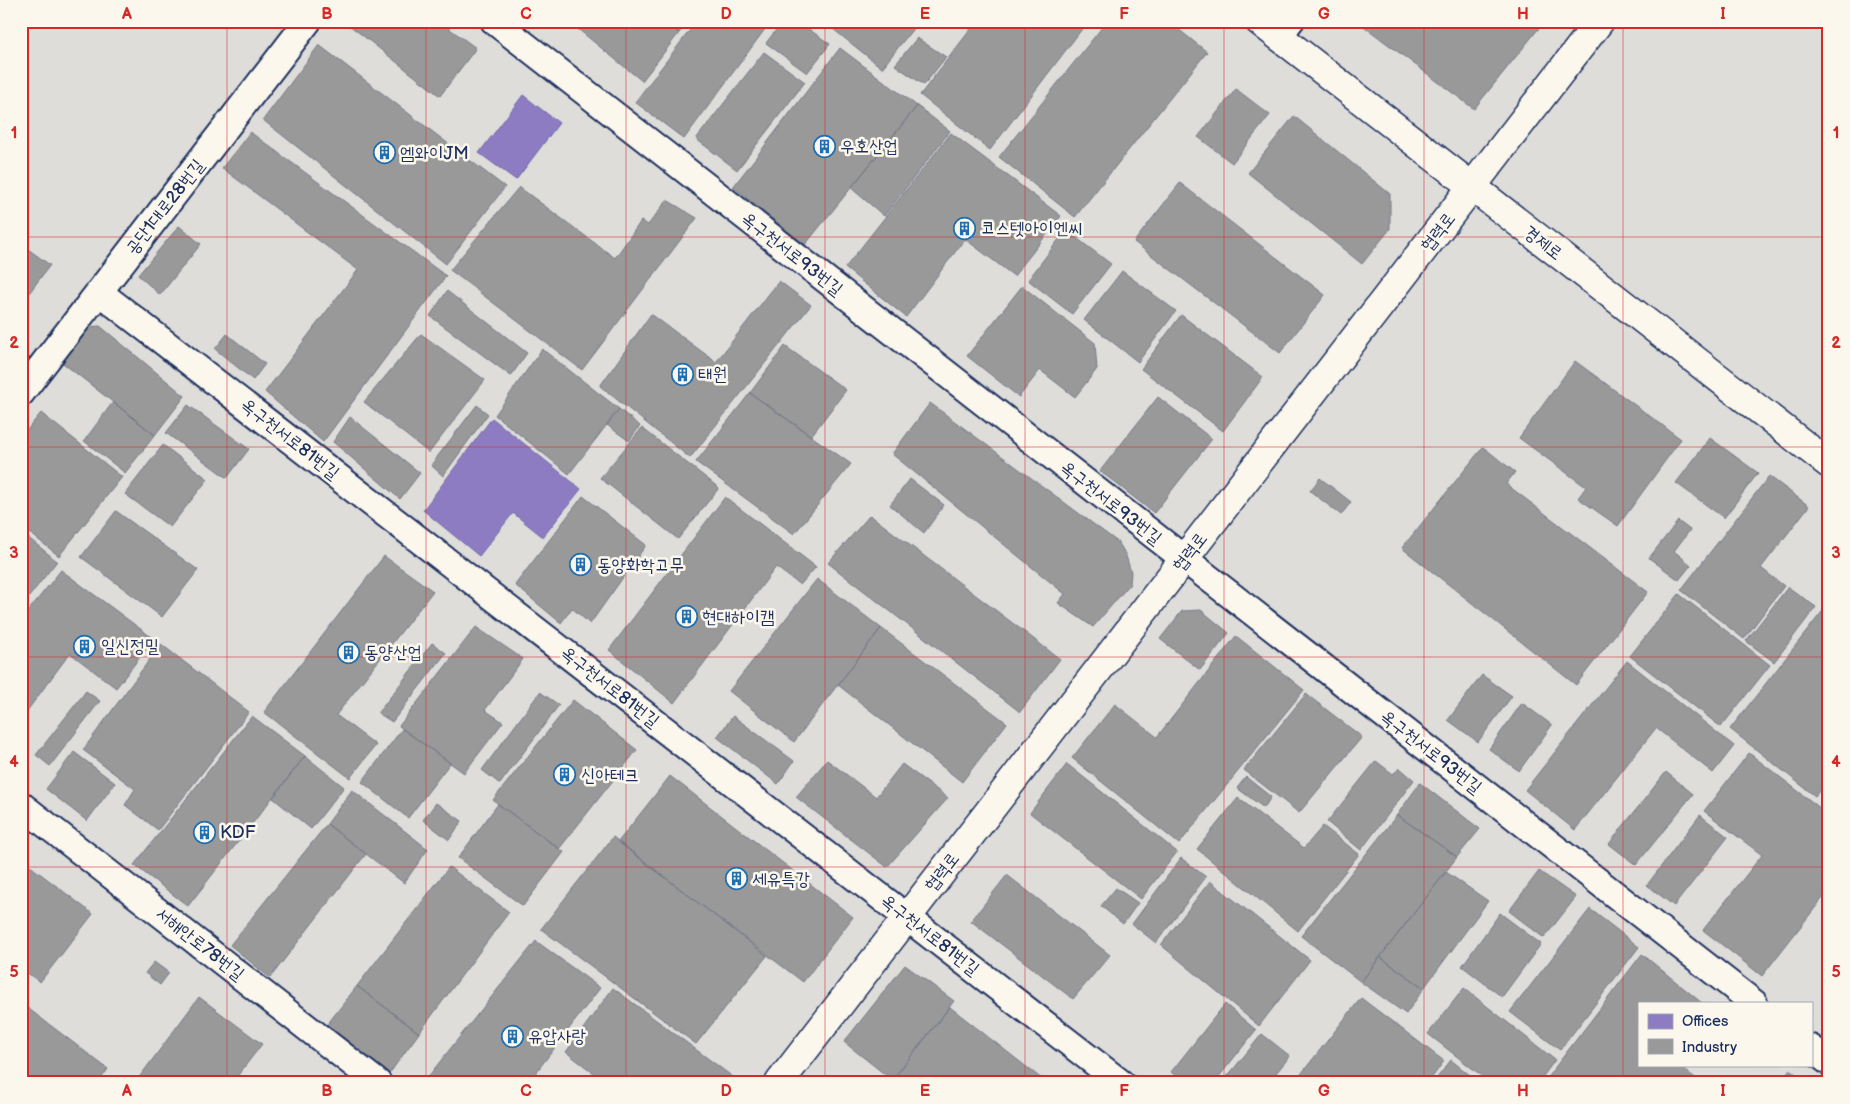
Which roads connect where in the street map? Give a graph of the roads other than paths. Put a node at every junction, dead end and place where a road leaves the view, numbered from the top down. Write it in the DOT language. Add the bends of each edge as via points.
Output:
graph roads {
  1 [pos="308,21"];
  2 [pos="494,21"];
  3 [pos="1259,21"];
  4 [pos="1600,21"];
  5 [pos="1291,31"];
  6 [pos="1472,188"];
  7 [pos="99,292"];
  8 [pos="21,393"];
  9 [pos="1829,464"];
  10 [pos="1184,560"];
  11 [pos="21,805"];
  12 [pos="907,917"];
  13 [pos="1753,1002"];
  14 [pos="1812,1049"];
  15 [pos="1829,1062"];
  16 [pos="378,1083"];
  17 [pos="779,1083"];
  18 [pos="1121,1083"];
  1 -- 7 [label="street, 공단1대로28번길"];
  2 -- 10 [label="street, 옥구천서로93번길"];
  3 -- 5 [label="street, 경제로"];
  4 -- 6 [label="street, 협력로"];
  5 -- 6 [label="street, 경제로"];
  6 -- 9 [label="street, 경제로"];
  6 -- 10 [label="street, 협력로"];
  7 -- 8 [label="street, 공단1대로28번길"];
  7 -- 12 [label="street, 옥구천서로81번길"];
  10 -- 12 [label="street, 협력로"];
  10 -- 13 [label="street, 옥구천서로93번길"];
  11 -- 16 [label="street, 서해안로78번길"];
  12 -- 17 [label="street, 협력로"];
  12 -- 18 [label="street, 옥구천서로81번길"];
  14 -- 15 [label="street"];
}
